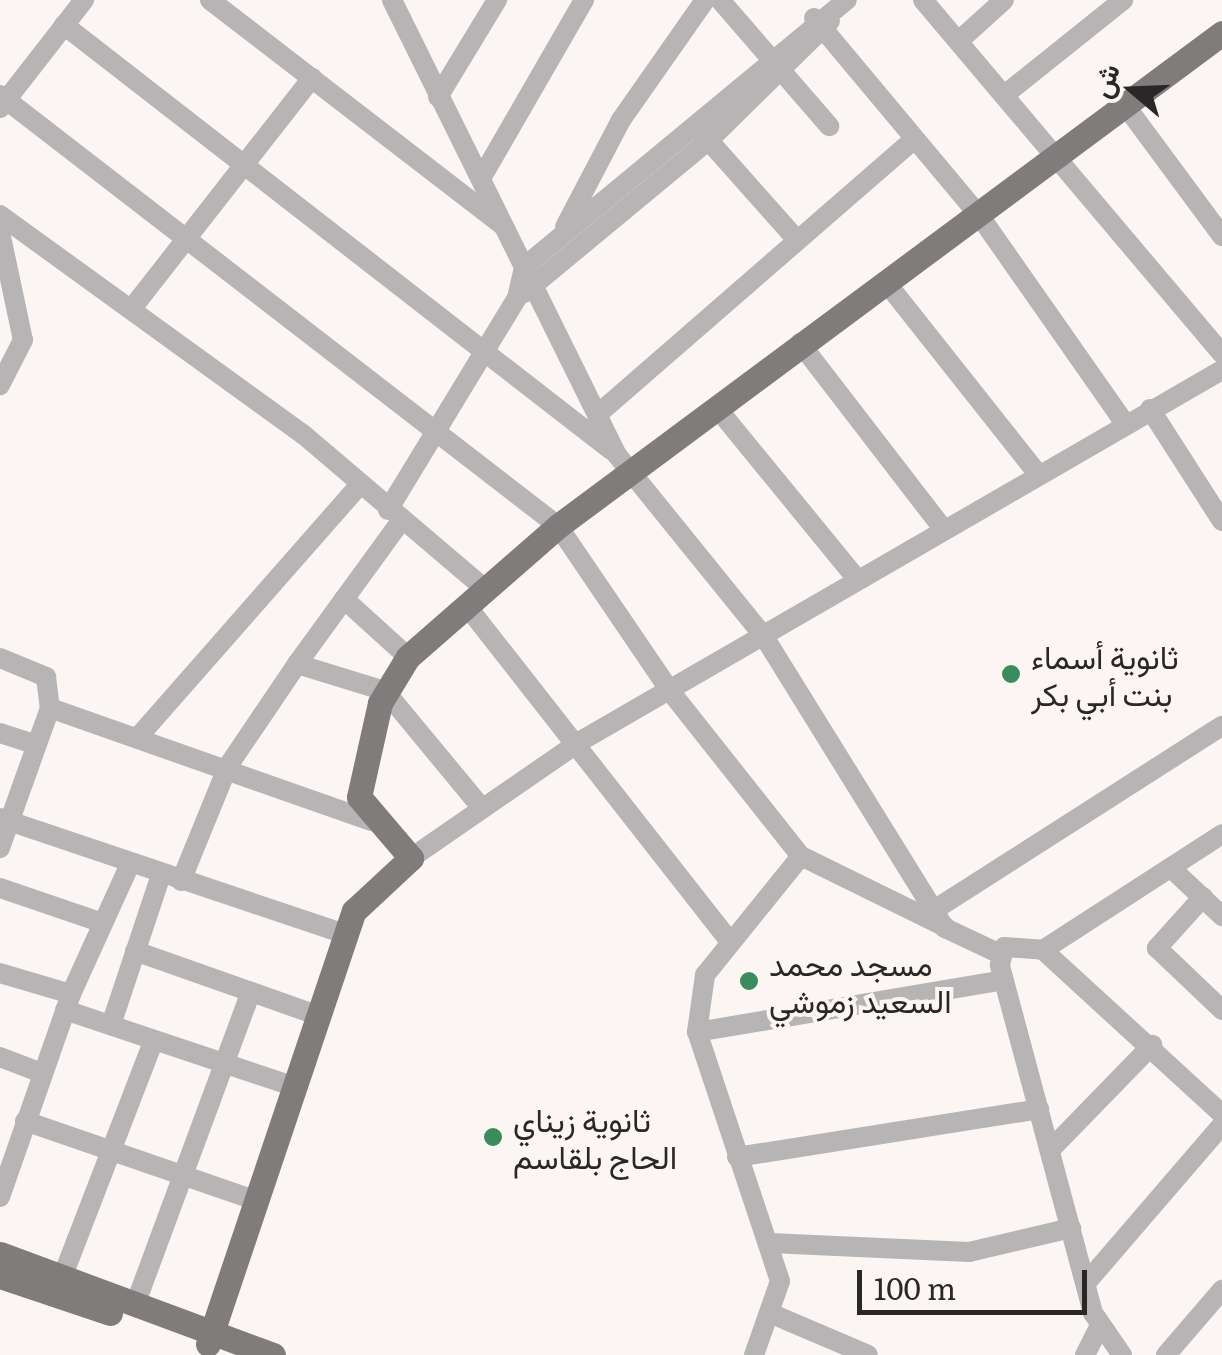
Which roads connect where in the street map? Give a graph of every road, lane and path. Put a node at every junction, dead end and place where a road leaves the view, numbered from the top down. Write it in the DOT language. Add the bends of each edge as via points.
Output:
graph roads {
  1 [pos="84,0"];
  2 [pos="210,0"];
  3 [pos="393,0"];
  4 [pos="496,0"];
  5 [pos="584,0"];
  6 [pos="705,0"];
  7 [pos="720,0"];
  8 [pos="922,0"];
  9 [pos="1004,0"];
  10 [pos="1122,0"];
  11 [pos="830,14"];
  12 [pos="64,25"];
  13 [pos="1222,33"];
  14 [pos="961,38"];
  15 [pos="775,65"];
  16 [pos="312,78"];
  17 [pos="1008,93"];
  18 [pos="438,97"];
  19 [pos="2,101"];
  20 [pos="1125,105"];
  21 [pos="829,126"];
  22 [pos="702,133"];
  23 [pos="914,139"];
  24 [pos="1060,154"];
  25 [pos="245,163"];
  26 [pos="483,175"];
  27 [pos="0,215"];
  28 [pos="979,215"];
  29 [pos="504,227"];
  30 [pos="0,232"];
  31 [pos="186,236"];
  32 [pos="1222,236"];
  33 [pos="560,238"];
  34 [pos="796,240"];
  35 [pos="524,267"];
  36 [pos="884,281"];
  37 [pos="526,292"];
  38 [pos="133,307"];
  39 [pos="800,343"];
  40 [pos="486,346"];
  41 [pos="1222,354"];
  42 [pos="1222,370"];
  43 [pos="0,385"];
  44 [pos="717,408"];
  45 [pos="1150,410"];
  46 [pos="598,414"];
  47 [pos="1124,422"];
  48 [pos="432,431"];
  49 [pos="624,463"];
  50 [pos="1037,473"];
  51 [pos="359,486"];
  52 [pos="395,516"];
  53 [pos="1222,521"];
  54 [pos="558,526"];
  55 [pos="943,530"];
  56 [pos="858,580"];
  57 [pos="475,596"];
  58 [pos="344,599"];
  59 [pos="763,635"];
  60 [pos="408,657"];
  61 [pos="0,658"];
  62 [pos="296,664"];
  63 [pos="385,691"];
  64 [pos="670,691"];
  65 [pos="50,708"];
  66 [pos="1222,726"];
  67 [pos="0,733"];
  68 [pos="138,736"];
  69 [pos="579,742"];
  70 [pos="36,745"];
  71 [pos="228,766"];
  72 [pos="480,806"];
  73 [pos="5,819"];
  74 [pos="371,821"];
  75 [pos="1222,834"];
  76 [pos="0,848"];
  77 [pos="801,856"];
  78 [pos="411,858"];
  79 [pos="130,864"];
  80 [pos="1172,869"];
  81 [pos="171,878"];
  82 [pos="0,888"];
  83 [pos="1203,898"];
  84 [pos="1222,916"];
  85 [pos="940,919"];
  86 [pos="103,922"];
  87 [pos="346,934"];
  88 [pos="729,941"];
  89 [pos="1043,950"];
  90 [pos="135,951"];
  91 [pos="1000,954"];
  92 [pos="0,973"];
  93 [pos="1004,980"];
  94 [pos="251,992"];
  95 [pos="68,1002"];
  96 [pos="1222,1010"];
  97 [pos="317,1015"];
  98 [pos="110,1025"];
  99 [pos="697,1032"];
  100 [pos="153,1042"];
  101 [pos="1152,1045"];
  102 [pos="0,1058"];
  103 [pos="224,1067"];
  104 [pos="42,1073"];
  105 [pos="295,1087"];
  106 [pos="1039,1110"];
  107 [pos="1222,1114"];
  108 [pos="25,1120"];
  109 [pos="1222,1125"];
  110 [pos="8,1148"];
  111 [pos="1052,1148"];
  112 [pos="113,1150"];
  113 [pos="737,1157"];
  114 [pos="186,1176"];
  115 [pos="0,1197"];
  116 [pos="256,1200"];
  117 [pos="1071,1228"];
  118 [pos="770,1243"];
  119 [pos="0,1254"];
  120 [pos="0,1276"];
  121 [pos="62,1278"];
  122 [pos="1086,1282"];
  123 [pos="1222,1290"];
  124 [pos="134,1304"];
  125 [pos="772,1314"];
  126 [pos="1099,1327"];
  127 [pos="210,1339"];
  128 [pos="261,1352"];
  129 [pos="754,1355"];
  130 [pos="868,1355"];
  131 [pos="1085,1355"];
  132 [pos="1122,1355"];
  133 [pos="1166,1355"];
  1 -- 12 [label="street"];
  2 -- 16 [label="street"];
  3 -- 18 [label="street"];
  4 -- 18 [label="street"];
  5 -- 26 [label="street"];
  6 -- 33 [label="street" via="621,120"];
  7 -- 15 [label="street"];
  8 -- 14 [label="street"];
  9 -- 14 [label="street"];
  10 -- 17 [label="street"];
  11 -- 15 [label="street"];
  11 -- 23 [label="street"];
  12 -- 19 [label="street"];
  12 -- 25 [label="street"];
  13 -- 20 [label="main road"];
  14 -- 17 [label="street"];
  15 -- 21 [label="street"];
  15 -- 22 [label="street"];
  16 -- 25 [label="street"];
  16 -- 29 [label="street"];
  17 -- 24 [label="street"];
  18 -- 26 [label="street"];
  19 -- 31 [label="street"];
  20 -- 24 [label="main road"];
  20 -- 32 [label="street"];
  22 -- 33 [label="street"];
  22 -- 34 [label="street"];
  22 -- 37 [label="street"];
  23 -- 28 [label="street"];
  23 -- 34 [label="street"];
  24 -- 28 [label="main road"];
  24 -- 41 [label="street"];
  25 -- 31 [label="street"];
  25 -- 40 [label="street"];
  26 -- 29 [label="street"];
  27 -- 38 [label="street"];
  28 -- 36 [label="main road"];
  28 -- 47 [label="street"];
  29 -- 35 [label="street"];
  30 -- 43 [label="street" via="24,340"];
  31 -- 38 [label="street"];
  31 -- 48 [label="street"];
  33 -- 35 [label="street"];
  34 -- 46 [label="street"];
  35 -- 37 [label="street"];
  36 -- 39 [label="main road"];
  36 -- 50 [label="street"];
  37 -- 40 [label="street"];
  37 -- 46 [label="street"];
  38 -- 51 [label="street"];
  39 -- 44 [label="main road"];
  39 -- 55 [label="street"];
  40 -- 48 [label="street"];
  40 -- 49 [label="street"];
  42 -- 45 [label="street"];
  44 -- 49 [label="main road"];
  44 -- 56 [label="street"];
  45 -- 47 [label="street"];
  45 -- 53 [label="street"];
  46 -- 49 [label="street"];
  47 -- 50 [label="street"];
  48 -- 52 [label="street"];
  48 -- 54 [label="street"];
  49 -- 54 [label="main road"];
  49 -- 59 [label="street"];
  50 -- 55 [label="street"];
  51 -- 52 [label="street"];
  51 -- 68 [label="street"];
  52 -- 57 [label="street"];
  52 -- 58 [label="street"];
  54 -- 57 [label="main road"];
  54 -- 64 [label="street"];
  55 -- 56 [label="street"];
  56 -- 59 [label="street"];
  57 -- 60 [label="main road"];
  57 -- 69 [label="street"];
  58 -- 60 [label="street"];
  58 -- 62 [label="street"];
  59 -- 64 [label="street"];
  59 -- 85 [label="street"];
  60 -- 63 [label="main road"];
  61 -- 65 [label="street" via="46,677"];
  62 -- 63 [label="street"];
  62 -- 71 [label="street"];
  63 -- 72 [label="street"];
  63 -- 74 [label="main road" via="360,783"];
  64 -- 69 [label="street"];
  64 -- 77 [label="street"];
  65 -- 68 [label="street"];
  65 -- 70 [label="street"];
  66 -- 85 [label="street"];
  67 -- 70 [label="street"];
  68 -- 71 [label="street"];
  69 -- 72 [label="street"];
  69 -- 88 [label="street"];
  70 -- 73 [label="street"];
  71 -- 74 [label="street"];
  71 -- 81 [label="street"];
  72 -- 78 [label="street"];
  73 -- 76 [label="street"];
  73 -- 79 [label="street"];
  74 -- 78 [label="main road"];
  75 -- 80 [label="street"];
  77 -- 85 [label="street"];
  77 -- 88 [label="street"];
  78 -- 87 [label="main road" via="365,895"];
  79 -- 81 [label="street"];
  79 -- 86 [label="street"];
  80 -- 83 [label="street"];
  80 -- 89 [label="street"];
  81 -- 87 [label="street"];
  81 -- 90 [label="street"];
  82 -- 86 [label="street"];
  83 -- 84 [label="street"];
  83 -- 96 [label="street" via="1157,948"];
  85 -- 91 [label="street"];
  86 -- 95 [label="street"];
  87 -- 97 [label="main road"];
  88 -- 99 [label="street" via="695,1000"];
  89 -- 91 [label="street" via="1014,942"];
  89 -- 101 [label="street"];
  90 -- 94 [label="street"];
  90 -- 98 [label="street"];
  91 -- 93 [label="street"];
  92 -- 95 [label="street"];
  93 -- 99 [label="street"];
  93 -- 106 [label="street"];
  94 -- 97 [label="street"];
  94 -- 103 [label="street"];
  95 -- 98 [label="street"];
  95 -- 104 [label="street"];
  97 -- 105 [label="main road"];
  98 -- 100 [label="street"];
  99 -- 113 [label="street"];
  100 -- 103 [label="street"];
  100 -- 112 [label="street"];
  101 -- 107 [label="street"];
  101 -- 111 [label="street"];
  102 -- 104 [label="street"];
  103 -- 105 [label="street"];
  103 -- 114 [label="street"];
  104 -- 108 [label="street"];
  105 -- 116 [label="main road"];
  106 -- 111 [label="street"];
  106 -- 113 [label="street"];
  108 -- 110 [label="street"];
  108 -- 112 [label="street"];
  109 -- 122 [label="street"];
  110 -- 115 [label="street"];
  111 -- 117 [label="street"];
  112 -- 114 [label="street"];
  112 -- 121 [label="street"];
  113 -- 118 [label="street"];
  114 -- 116 [label="street"];
  114 -- 124 [label="street"];
  116 -- 127 [label="main road"];
  117 -- 118 [label="street" via="969,1252"];
  117 -- 122 [label="street"];
  118 -- 125 [label="street" via="780,1281"];
  119 -- 121 [label="main road"];
  120 -- 127 [label="main road"];
  121 -- 124 [label="main road"];
  122 -- 126 [label="street"];
  123 -- 133 [label="street"];
  124 -- 127 [label="main road"];
  125 -- 129 [label="street"];
  125 -- 130 [label="street"];
  126 -- 131 [label="street"];
  126 -- 132 [label="street"];
  127 -- 128 [label="main road"];
}
